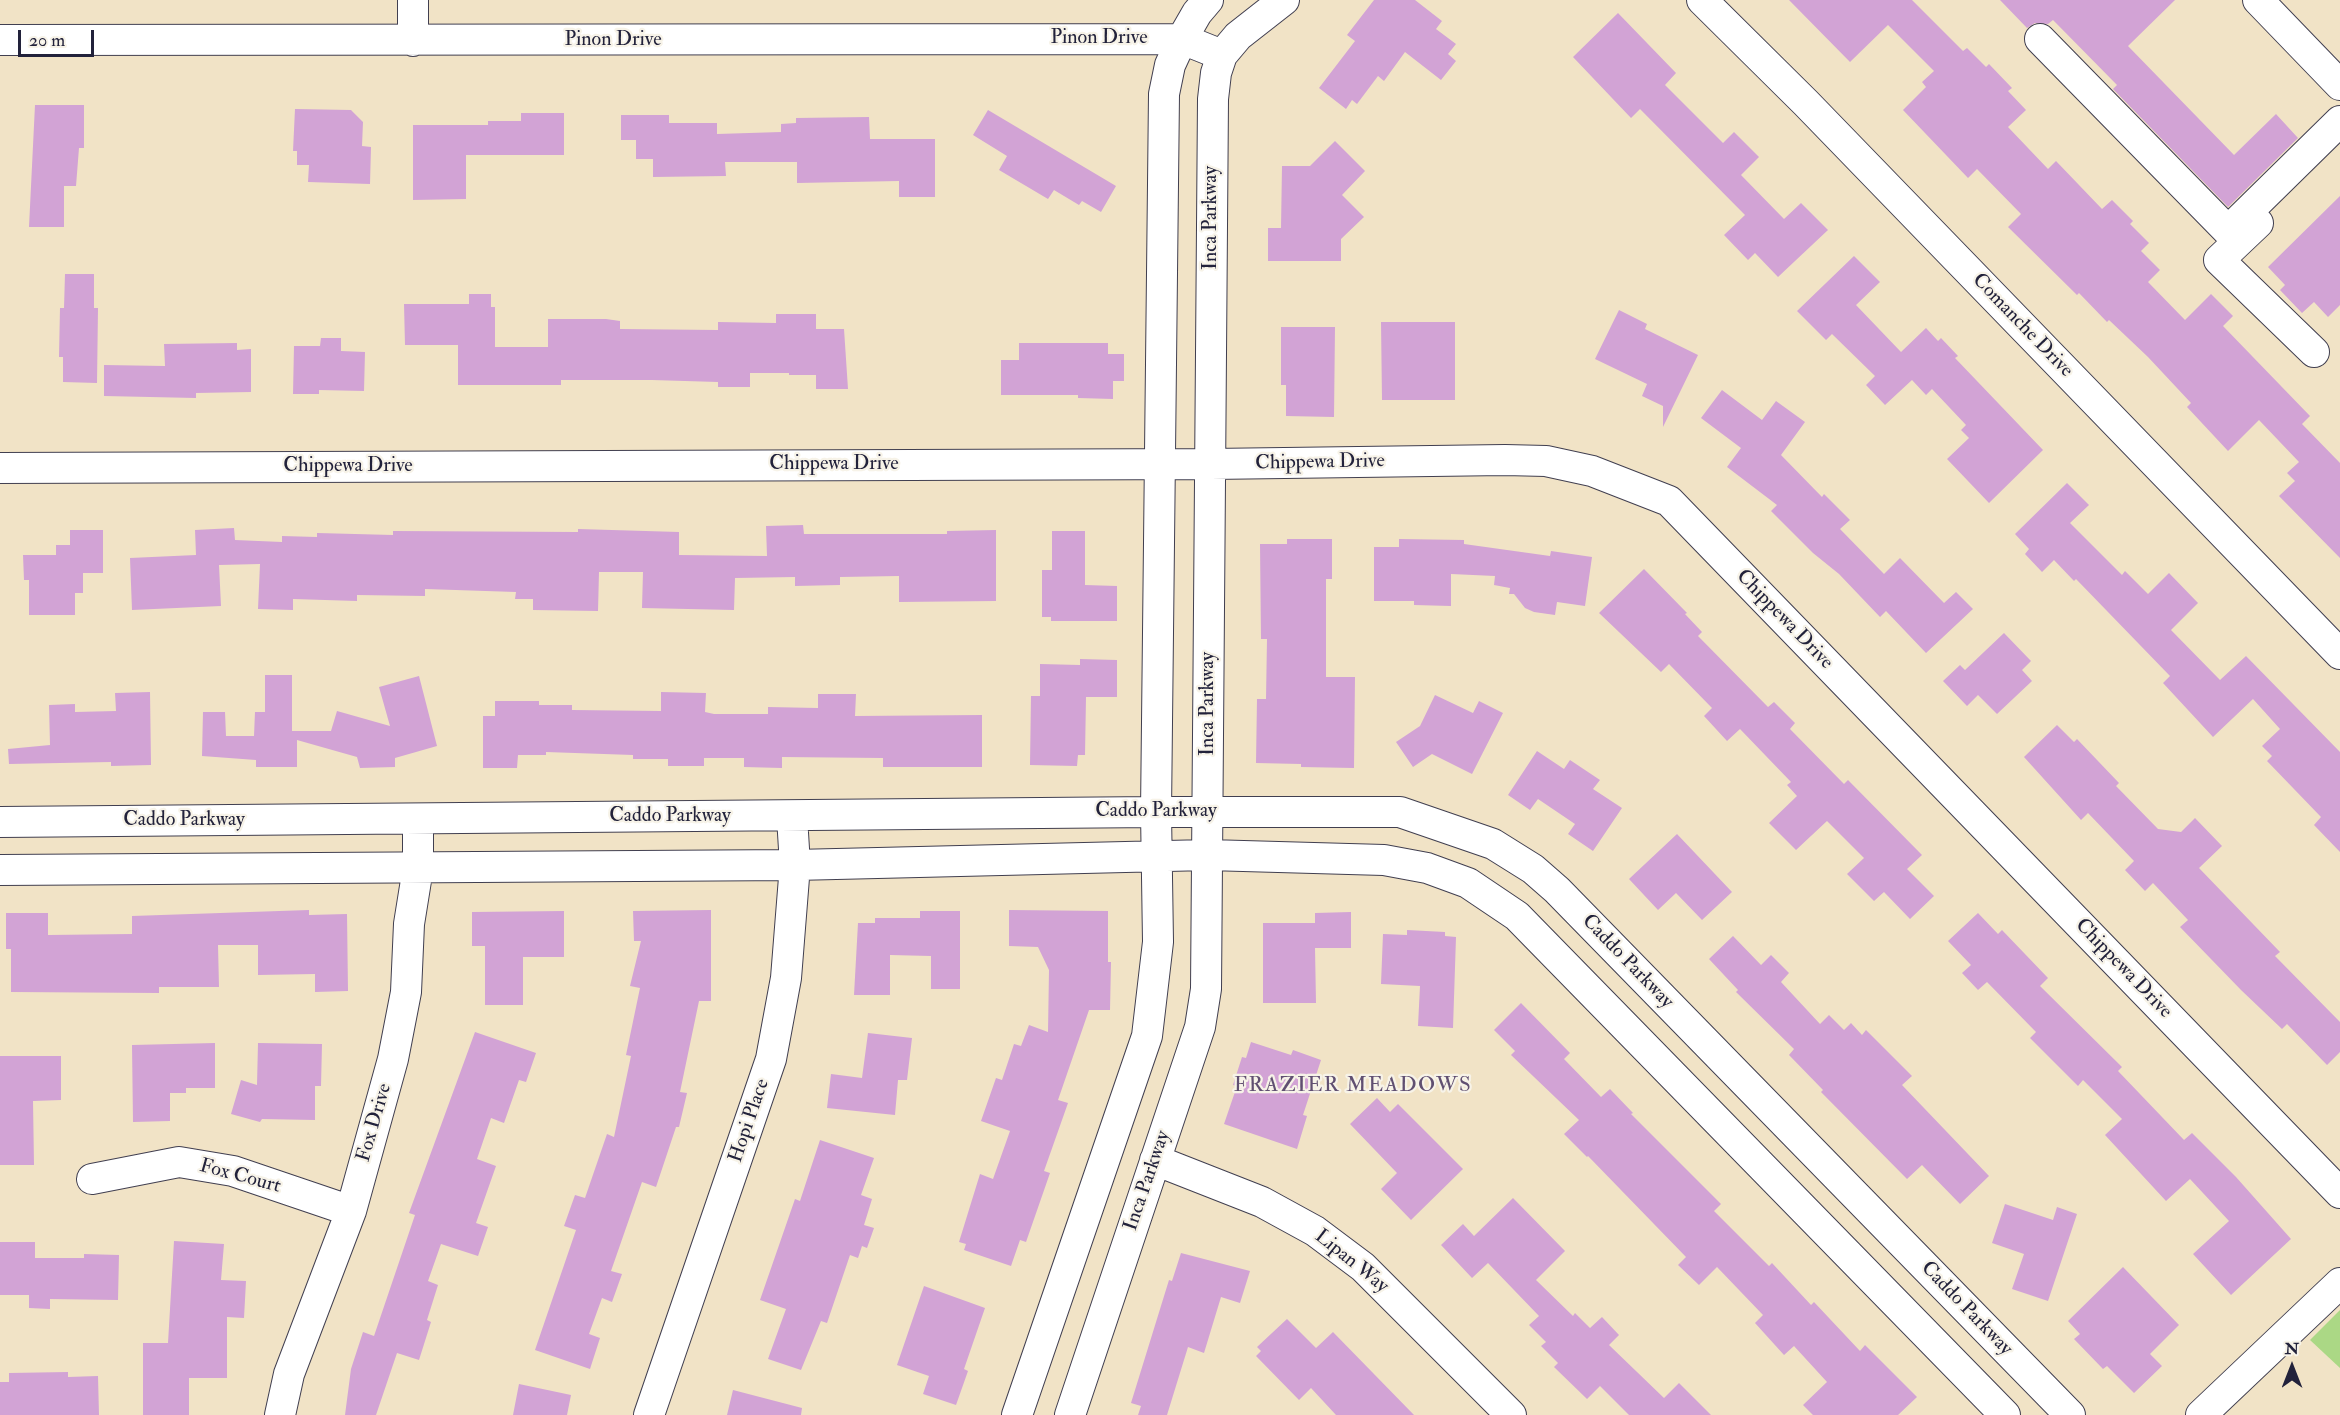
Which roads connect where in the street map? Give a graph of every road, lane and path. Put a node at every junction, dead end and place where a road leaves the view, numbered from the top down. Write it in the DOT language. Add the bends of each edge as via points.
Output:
graph roads {
  1 [pos="413,0"];
  2 [pos="1208,0"];
  3 [pos="1284,0"];
  4 [pos="1702,0"];
  5 [pos="2258,0"];
  6 [pos="1182,39"];
  7 [pos="2040,39"];
  8 [pos="0,40"];
  9 [pos="413,41"];
  10 [pos="1222,56"];
  11 [pos="2340,85"];
  12 [pos="2340,121"];
  13 [pos="2340,144"];
  14 [pos="2314,352"];
  15 [pos="1161,464"];
  16 [pos="1211,464"];
  17 [pos="0,468"];
  18 [pos="2340,654"];
  19 [pos="1156,812"];
  20 [pos="1209,812"];
  21 [pos="792,816"];
  22 [pos="418,819"];
  23 [pos="0,822"];
  24 [pos="1158,855"];
  25 [pos="1208,855"];
  26 [pos="795,865"];
  27 [pos="418,868"];
  28 [pos="0,870"];
  29 [pos="1155,1160"];
  30 [pos="92,1179"];
  31 [pos="2340,1193"];
  32 [pos="351,1211"];
  33 [pos="2340,1283"];
  34 [pos="280,1415"];
  35 [pos="649,1415"];
  36 [pos="1017,1415"];
  37 [pos="1070,1415"];
  38 [pos="1511,1415"];
  39 [pos="2005,1415"];
  40 [pos="2070,1415"];
  41 [pos="2201,1415"];
  1 -- 9 [label="street"];
  2 -- 6 [label="street"];
  3 -- 10 [label="street, Inca Parkway" via="1238,36"];
  4 -- 18 [label="street, Comanche Drive"];
  5 -- 11 [label="street"];
  6 -- 9 [label="street, Pinon Drive"];
  6 -- 10 [label="street, Pinon Drive"];
  6 -- 15 [label="street" via="1170,65 1164,93"];
  7 -- 12 [label="street" via="2228,231"];
  8 -- 9 [label="street, Pinon Drive"];
  10 -- 16 [label="street, Inca Parkway" via="1213,99"];
  13 -- 14 [label="street" via="2220,260"];
  15 -- 16 [label="street, Chippewa Drive"];
  15 -- 17 [label="street, Chippewa Drive"];
  15 -- 19 [label="street"];
  16 -- 20 [label="street, Inca Parkway"];
  16 -- 31 [label="street, Chippewa Drive" via="1546,461 1592,471 1669,501"];
  19 -- 20 [label="street, Caddo Parkway"];
  19 -- 21 [label="street, Caddo Parkway"];
  19 -- 24 [label="street"];
  20 -- 25 [label="street, Inca Parkway"];
  20 -- 40 [label="street, Caddo Parkway" via="1400,812 1493,844 1533,869 1566,898"];
  21 -- 22 [label="street, Caddo Parkway"];
  21 -- 26 [label="street, Hopi Place"];
  22 -- 23 [label="street, Caddo Parkway"];
  22 -- 27 [label="street, Fox Drive"];
  24 -- 25 [label="street"];
  24 -- 26 [label="street"];
  24 -- 36 [label="street" via="1158,942 1147,1036"];
  25 -- 29 [label="street, Inca Parkway" via="1207,972 1200,1027"];
  25 -- 39 [label="street" via="1384,860 1427,868 1468,883 1517,916"];
  26 -- 27 [label="street"];
  26 -- 35 [label="street, Hopi Place" via="786,978 771,1059"];
  27 -- 28 [label="street"];
  27 -- 32 [label="street, Fox Drive" via="409,924 405,992 393,1059"];
  29 -- 37 [label="street, Inca Parkway"];
  29 -- 38 [label="street, Lipan Way" via="1262,1202 1315,1231 1363,1267"];
  30 -- 32 [label="street, Fox Court" via="179,1162 233,1171"];
  32 -- 34 [label="street, Fox Drive" via="289,1374"];
  33 -- 41 [label="street"];
}
